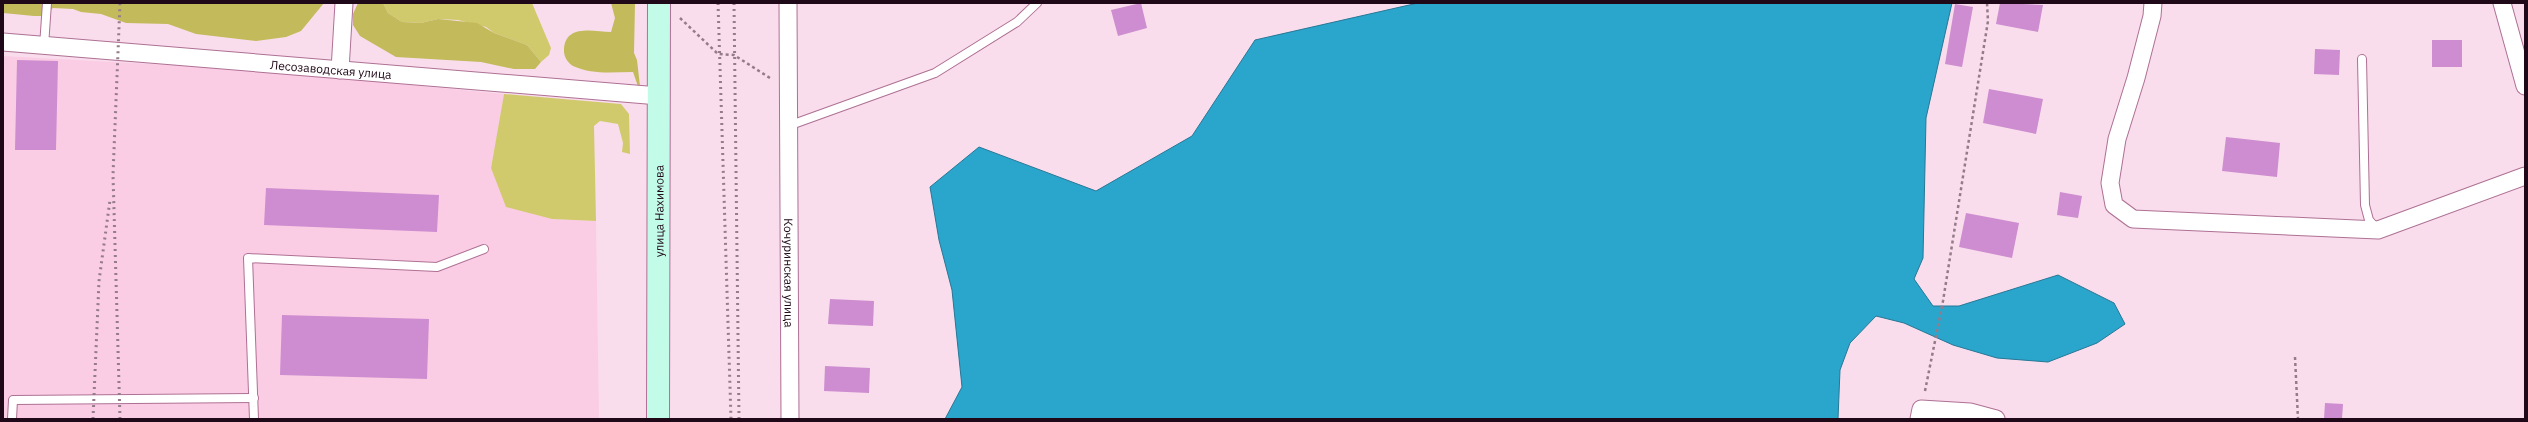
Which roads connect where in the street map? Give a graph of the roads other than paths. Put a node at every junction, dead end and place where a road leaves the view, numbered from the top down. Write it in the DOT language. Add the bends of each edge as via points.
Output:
graph roads {
  1 [pos="47,3"];
  2 [pos="344,3"];
  3 [pos="788,3"];
  4 [pos="1037,3"];
  5 [pos="2153,3"];
  6 [pos="2502,3"];
  7 [pos="667,8"];
  8 [pos="3,42"];
  9 [pos="44,46"];
  10 [pos="2362,59"];
  11 [pos="340,70"];
  12 [pos="2525,86"];
  13 [pos="660,96"];
  14 [pos="788,126"];
  15 [pos="2525,176"];
  16 [pos="2378,230"];
  17 [pos="484,249"];
  18 [pos="254,398"];
  19 [pos="1920,414"];
  20 [pos="12,419"];
  21 [pos="254,419"];
  22 [pos="658,419"];
  23 [pos="790,419"];
  24 [pos="1996,419"];
  1 -- 9 [label="lane"];
  2 -- 11 [label="street"];
  3 -- 14 [label="street, Кочуринская улица"];
  4 -- 14 [label="lane" via="1017,22 936,73"];
  5 -- 16 [label="street" via="2152,16 2118,139 2110,183 2114,204 2134,219"];
  6 -- 12 [label="street"];
  7 -- 13 [label="main road, улица Нахимова"];
  8 -- 9 [label="street, Лесозаводская улица"];
  9 -- 11 [label="street, Лесозаводская улица"];
  10 -- 16 [label="lane" via="2365,205 2369,220"];
  11 -- 13 [label="street, Лесозаводская улица"];
  13 -- 22 [label="main road, улица Нахимова"];
  14 -- 23 [label="street, Кочуринская улица"];
  15 -- 16 [label="street"];
  17 -- 18 [label="lane" via="437,267 248,258"];
  18 -- 20 [label="lane" via="13,400"];
  18 -- 21 [label="lane"];
  19 -- 24 [label="street" via="1970,412"];
}
